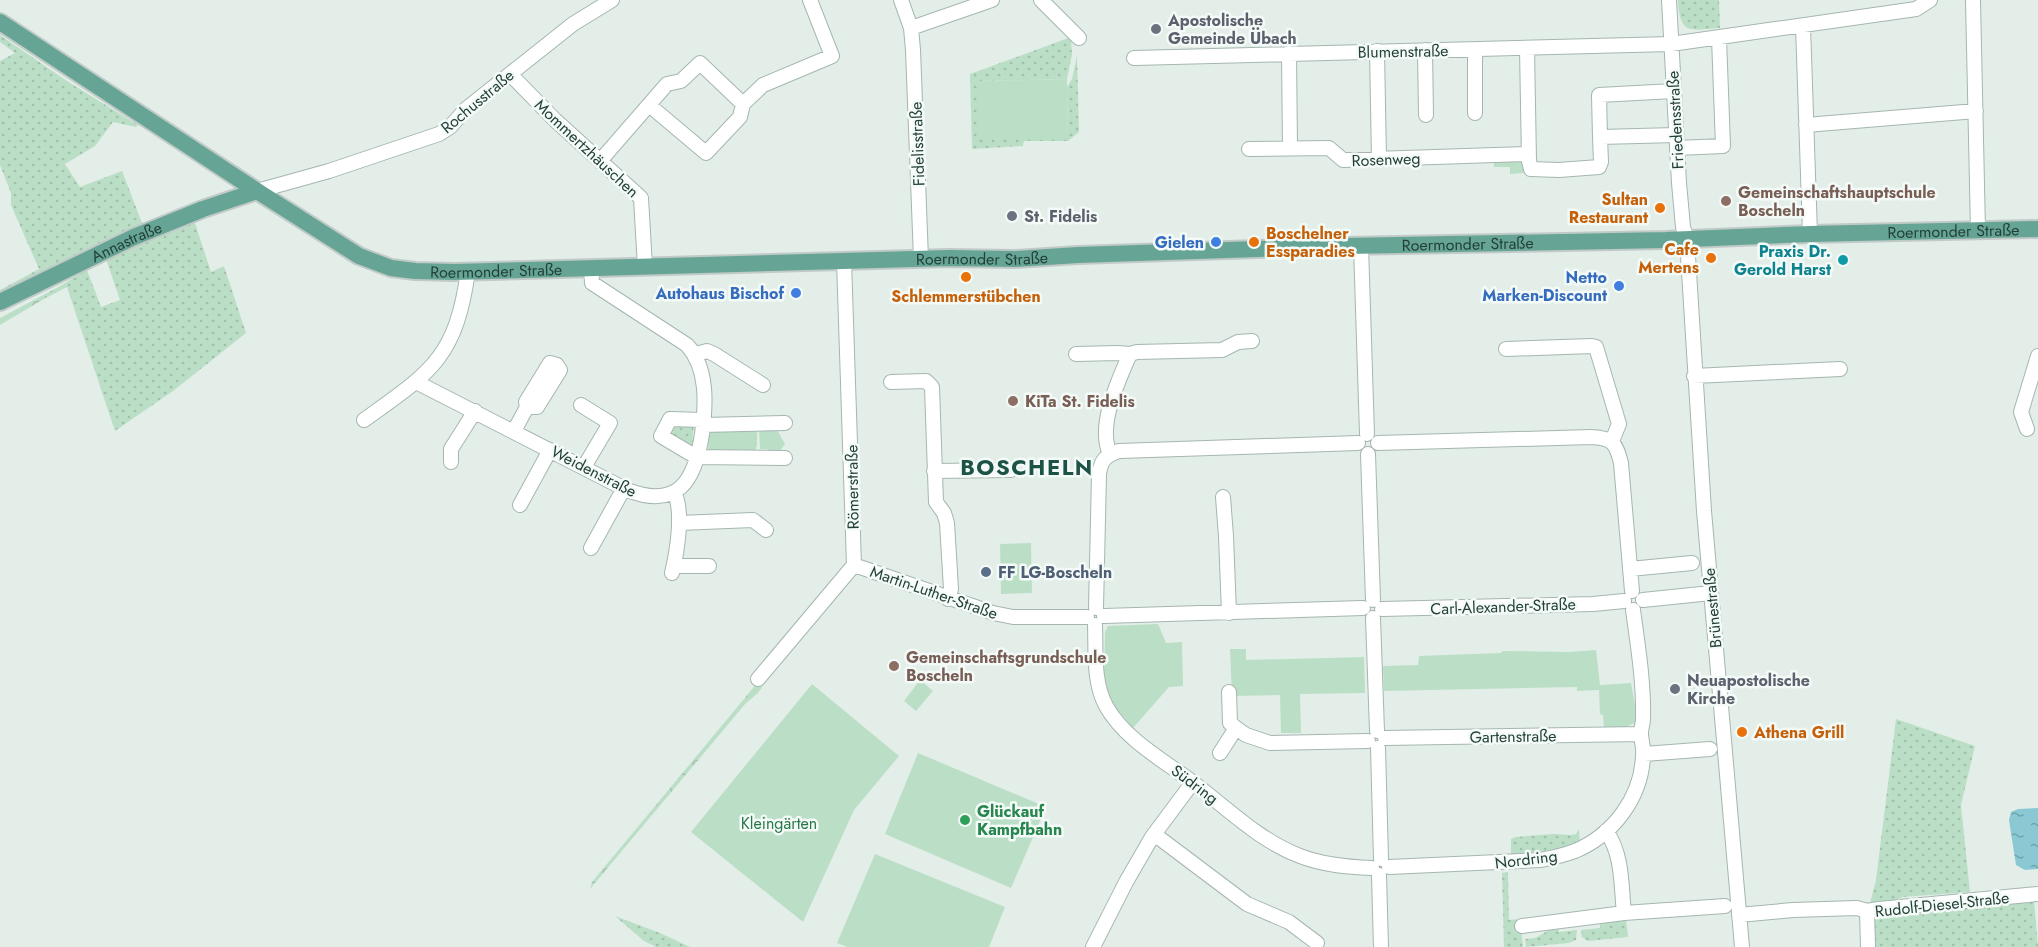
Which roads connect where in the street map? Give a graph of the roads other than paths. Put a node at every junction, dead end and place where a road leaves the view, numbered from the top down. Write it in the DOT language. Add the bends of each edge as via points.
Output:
graph roads {
  1 [pos="612,0"];
  2 [pos="810,0"];
  3 [pos="901,0"];
  4 [pos="992,0"];
  5 [pos="1041,0"];
  6 [pos="1669,0"];
  7 [pos="1930,0"];
  8 [pos="1973,0"];
  9 [pos="1914,4"];
  10 [pos="0,22"];
  11 [pos="1803,26"];
  12 [pos="910,28"];
  13 [pos="1079,38"];
  14 [pos="1719,38"];
  15 [pos="1671,44"];
  16 [pos="1527,48"];
  17 [pos="1425,50"];
  18 [pos="1475,50"];
  19 [pos="1377,51"];
  20 [pos="1289,53"];
  21 [pos="1134,58"];
  22 [pos="510,74"];
  23 [pos="1674,92"];
  24 [pos="743,104"];
  25 [pos="649,105"];
  26 [pos="1976,111"];
  27 [pos="1475,114"];
  28 [pos="1426,115"];
  29 [pos="1806,125"];
  30 [pos="1600,136"];
  31 [pos="1676,141"];
  32 [pos="1290,148"];
  33 [pos="1249,149"];
  34 [pos="1528,154"];
  35 [pos="1379,159"];
  36 [pos="600,160"];
  37 [pos="256,191"];
  38 [pos="2038,229"];
  39 [pos="1978,231"];
  40 [pos="1809,234"];
  41 [pos="1687,240"];
  42 [pos="1361,246"];
  43 [pos="921,259"];
  44 [pos="844,261"];
  45 [pos="645,267"];
  46 [pos="591,268"];
  47 [pos="468,271"];
  48 [pos="0,302"];
  49 [pos="1252,341"];
  50 [pos="1506,349"];
  51 [pos="696,354"];
  52 [pos="1076,354"];
  53 [pos="1130,354"];
  54 [pos="2038,356"];
  55 [pos="1840,369"];
  56 [pos="1694,376"];
  57 [pos="416,382"];
  58 [pos="891,382"];
  59 [pos="763,385"];
  60 [pos="581,405"];
  61 [pos="527,407"];
  62 [pos="475,411"];
  63 [pos="364,420"];
  64 [pos="703,423"];
  65 [pos="785,423"];
  66 [pos="2027,429"];
  67 [pos="514,431"];
  68 [pos="1363,439"];
  69 [pos="1612,441"];
  70 [pos="1378,443"];
  71 [pos="550,450"];
  72 [pos="1110,454"];
  73 [pos="1368,454"];
  74 [pos="698,457"];
  75 [pos="785,458"];
  76 [pos="451,462"];
  77 [pos="584,467"];
  78 [pos="1011,470"];
  79 [pos="934,471"];
  80 [pos="624,488"];
  81 [pos="674,492"];
  82 [pos="1222,497"];
  83 [pos="520,505"];
  84 [pos="679,523"];
  85 [pos="766,530"];
  86 [pos="591,548"];
  87 [pos="1692,563"];
  88 [pos="854,565"];
  89 [pos="709,566"];
  90 [pos="1630,569"];
  91 [pos="1711,593"];
  92 [pos="948,599"];
  93 [pos="1633,601"];
  94 [pos="1373,609"];
  95 [pos="1229,613"];
  96 [pos="1096,617"];
  97 [pos="758,680"];
  98 [pos="1229,692"];
  99 [pos="1236,728"];
  100 [pos="1641,734"];
  101 [pos="1377,740"];
  102 [pos="1710,749"];
  103 [pos="1220,753"];
  104 [pos="1644,754"];
  105 [pos="1193,782"];
  106 [pos="1606,831"];
  107 [pos="1154,834"];
  108 [pos="1380,867"];
  109 [pos="2038,894"];
  110 [pos="1725,906"];
  111 [pos="1867,911"];
  112 [pos="1624,913"];
  113 [pos="1738,915"];
  114 [pos="1522,926"];
  115 [pos="1317,943"];
  116 [pos="1093,947"];
  117 [pos="1381,947"];
  118 [pos="1742,947"];
  119 [pos="1868,947"];
  1 -- 22 [label="street, Rochusstraße" via="573,24"];
  2 -- 24 [label="street" via="832,56 763,85"];
  3 -- 12 [label="street, Fidelisstraße"];
  4 -- 12 [label="street"];
  5 -- 13 [label="street"];
  6 -- 15 [label="street, Friedensstraße"];
  7 -- 9 [label="street"];
  8 -- 26 [label="street"];
  9 -- 11 [label="street, Blumenstraße"];
  10 -- 37 [label="main road, Roermonder Straße"];
  11 -- 14 [label="street, Blumenstraße"];
  11 -- 29 [label="street"];
  12 -- 43 [label="street, Fidelisstraße"];
  14 -- 15 [label="street, Blumenstraße"];
  14 -- 31 [label="street" via="1723,146"];
  15 -- 16 [label="street, Blumenstraße"];
  15 -- 23 [label="street, Friedensstraße"];
  16 -- 18 [label="street, Blumenstraße"];
  16 -- 34 [label="street"];
  17 -- 18 [label="street, Blumenstraße"];
  17 -- 19 [label="street, Blumenstraße"];
  17 -- 28 [label="street"];
  18 -- 27 [label="street"];
  19 -- 20 [label="street, Blumenstraße"];
  19 -- 35 [label="street"];
  20 -- 21 [label="street, Blumenstraße"];
  20 -- 32 [label="street"];
  22 -- 36 [label="street, Mommertzhäuschen"];
  22 -- 37 [label="street, Rochusstraße" via="439,134"];
  23 -- 30 [label="street" via="1599,95"];
  23 -- 31 [label="street, Friedensstraße"];
  24 -- 25 [label="street" via="700,63 681,81 667,84"];
  24 -- 25 [label="street" via="740,117 706,153"];
  25 -- 36 [label="street"];
  26 -- 29 [label="street"];
  26 -- 39 [label="street"];
  29 -- 40 [label="street"];
  30 -- 31 [label="street"];
  30 -- 34 [label="street" via="1600,162 1594,168 1535,170"];
  31 -- 41 [label="street, Friedensstraße"];
  32 -- 33 [label="street, Rosenweg"];
  32 -- 35 [label="street, Rosenweg" via="1329,148 1343,160"];
  34 -- 35 [label="street, Rosenweg"];
  36 -- 45 [label="street, Mommertzhäuschen" via="641,198"];
  37 -- 47 [label="main road, Roermonder Straße" via="371,262 415,271"];
  37 -- 48 [label="main road, Annastraße" via="134,237"];
  38 -- 39 [label="main road, Roermonder Straße"];
  39 -- 40 [label="main road, Roermonder Straße"];
  40 -- 41 [label="main road, Roermonder Straße"];
  41 -- 42 [label="main road, Roermonder Straße"];
  41 -- 56 [label="street, Brünestraße"];
  42 -- 43 [label="main road, Roermonder Straße"];
  42 -- 68 [label="street"];
  43 -- 44 [label="main road, Roermonder Straße"];
  44 -- 45 [label="main road, Roermonder Straße"];
  44 -- 88 [label="street, Römerstraße"];
  45 -- 46 [label="main road, Roermonder Straße"];
  46 -- 47 [label="main road, Roermonder Straße"];
  46 -- 51 [label="street" via="592,283"];
  47 -- 57 [label="street" via="455,330 440,357"];
  49 -- 53 [label="street" via="1238,342 1222,350"];
  50 -- 69 [label="street, Nordring" via="1596,347 1618,424"];
  51 -- 59 [label="street" via="707,351"];
  51 -- 64 [label="street" via="703,378"];
  52 -- 53 [label="street"];
  53 -- 72 [label="street" via="1106,426 1105,443"];
  54 -- 66 [label="street" via="2021,412"];
  55 -- 56 [label="street"];
  56 -- 91 [label="street, Brünestraße"];
  57 -- 62 [label="street, Weidenstraße"];
  57 -- 63 [label="street"];
  58 -- 79 [label="street" via="926,381 932,387"];
  60 -- 77 [label="street" via="610,423"];
  61 -- 67 [label="street"];
  62 -- 67 [label="street, Weidenstraße"];
  62 -- 76 [label="street" via="451,449"];
  64 -- 65 [label="street"];
  64 -- 74 [label="street"];
  64 -- 74 [label="street" via="670,420 661,436"];
  67 -- 71 [label="street, Weidenstraße"];
  68 -- 70 [label="street" via="1375,437"];
  68 -- 72 [label="street"];
  68 -- 73 [label="street" via="1360,450"];
  69 -- 70 [label="street" via="1591,437"];
  69 -- 90 [label="street, Nordring" via="1621,463"];
  70 -- 73 [label="street" via="1377,449"];
  71 -- 77 [label="street, Weidenstraße"];
  71 -- 83 [label="street"];
  72 -- 96 [label="street, Südring" via="1099,474"];
  73 -- 94 [label="street"];
  74 -- 75 [label="street"];
  74 -- 81 [label="street" via="688,479"];
  77 -- 80 [label="street, Weidenstraße"];
  78 -- 79 [label="street"];
  79 -- 92 [label="street" via="936,501 947,523 951,590"];
  80 -- 81 [label="street, Weidenstraße" via="652,497"];
  80 -- 86 [label="street"];
  81 -- 84 [label="street"];
  82 -- 95 [label="street"];
  84 -- 85 [label="street" via="753,520"];
  84 -- 89 [label="street" via="673,570"];
  87 -- 90 [label="street"];
  88 -- 92 [label="street, Martin-Luther-Straße"];
  88 -- 97 [label="street"];
  90 -- 93 [label="street, Nordring"];
  91 -- 93 [label="street, Carl-Alexander-Straße"];
  91 -- 113 [label="street, Brünestraße"];
  92 -- 96 [label="street, Martin-Luther-Straße" via="1013,617"];
  93 -- 94 [label="street, Carl-Alexander-Straße"];
  93 -- 100 [label="street, Nordring" via="1643,706"];
  94 -- 95 [label="street, Carl-Alexander-Straße"];
  94 -- 101 [label="street"];
  95 -- 96 [label="street, Carl-Alexander-Straße"];
  96 -- 105 [label="street, Südring" via="1098,682 1107,707 1132,738"];
  98 -- 99 [label="street" via="1230,723"];
  99 -- 101 [label="street, Gartenstraße" via="1270,743"];
  99 -- 103 [label="street"];
  100 -- 101 [label="street, Gartenstraße"];
  100 -- 104 [label="street, Nordring"];
  101 -- 108 [label="street"];
  102 -- 104 [label="street"];
  104 -- 106 [label="street, Nordring" via="1635,792 1627,808"];
  105 -- 107 [label="street"];
  105 -- 108 [label="street, Südring" via="1286,850 1334,865"];
  106 -- 108 [label="street, Nordring" via="1576,850 1540,860"];
  106 -- 112 [label="street" via="1617,852"];
  107 -- 115 [label="street" via="1247,904 1289,922"];
  107 -- 116 [label="street"];
  108 -- 117 [label="street"];
  109 -- 111 [label="street, Rudolf-Diesel-Straße"];
  110 -- 112 [label="street"];
  111 -- 113 [label="street, Rudolf-Diesel-Straße" via="1793,910"];
  111 -- 119 [label="street"];
  112 -- 114 [label="street"];
  113 -- 118 [label="street, Brünestraße"];
}
